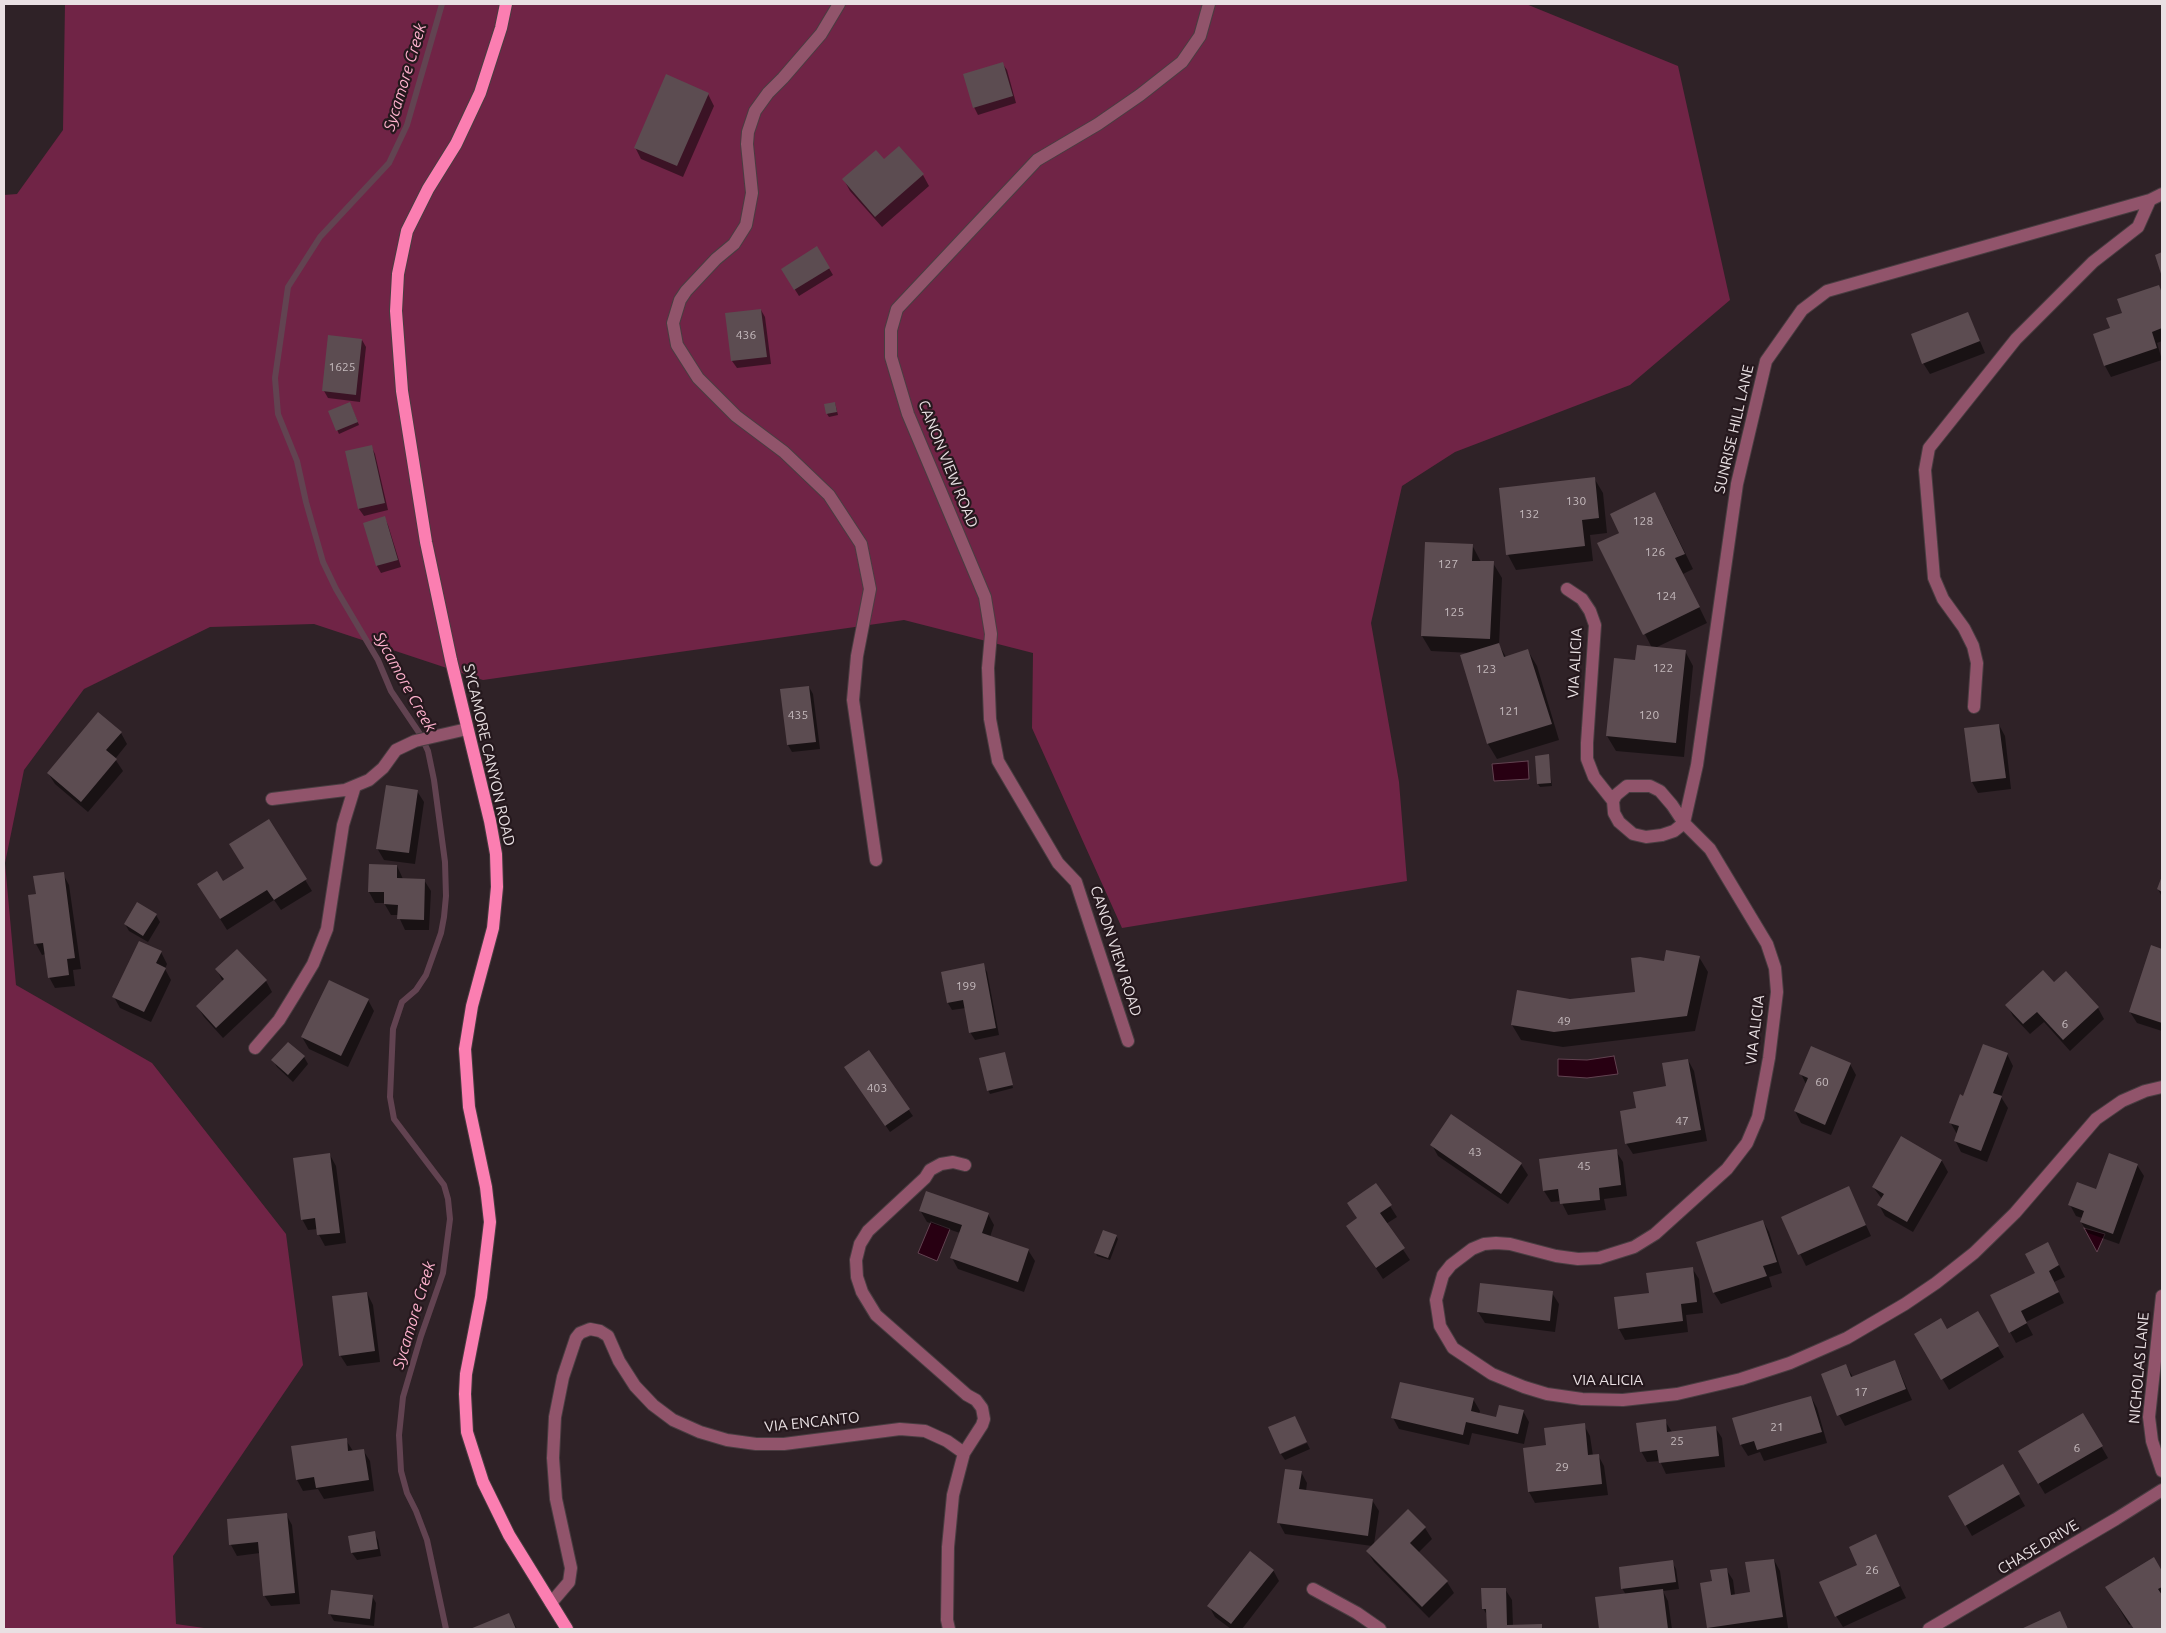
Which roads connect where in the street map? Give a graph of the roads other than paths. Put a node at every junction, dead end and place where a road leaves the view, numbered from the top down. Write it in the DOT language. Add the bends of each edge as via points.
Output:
graph roads {
  1 [pos="506,4"];
  2 [pos="839,4"];
  3 [pos="1209,4"];
  4 [pos="2162,194"];
  5 [pos="2150,200"];
  6 [pos="1567,589"];
  7 [pos="1974,707"];
  8 [pos="467,729"];
  9 [pos="355,786"];
  10 [pos="272,799"];
  11 [pos="1613,801"];
  12 [pos="1684,823"];
  13 [pos="876,860"];
  14 [pos="1128,1041"];
  15 [pos="255,1048"];
  16 [pos="2162,1087"];
  17 [pos="965,1166"];
  18 [pos="2162,1296"];
  19 [pos="964,1453"];
  20 [pos="2162,1471"];
  21 [pos="2162,1490"];
  22 [pos="1313,1588"];
  23 [pos="551,1603"];
  24 [pos="567,1629"];
  25 [pos="949,1629"];
  26 [pos="1380,1629"];
  27 [pos="1928,1629"];
  1 -- 8 [label="main road, SYCAMORE CANYON ROAD" via="480,94 407,231 396,292 399,360 414,476"];
  2 -- 13 [label="street" via="821,34 755,111 747,144 752,193 746,225 734,244 686,291 673,322 677,345 698,378 736,416 784,452 829,495 861,544 870,588 857,656 853,700"];
  3 -- 14 [label="street, CANON VIEW ROAD" via="1200,36 1182,62 1098,124 1037,160 897,309 891,330 891,357 908,414 985,597 991,634 988,668 990,719 998,761 1058,863 1076,882"];
  4 -- 5 [label="street, SUNRISE HILL LANE"];
  5 -- 7 [label="street" via="2138,227 2093,262 2016,339 1929,448 1925,470 1934,578 1943,599 1973,646 1978,663"];
  5 -- 12 [label="street, SUNRISE HILL LANE" via="1827,291 1802,310 1766,361 1737,484 1698,765"];
  6 -- 11 [label="street, VIA ALICIA" via="1582,599 1595,626 1588,759 1594,777"];
  8 -- 9 [label="street" via="415,741 396,750 370,780"];
  8 -- 23 [label="main road, SYCAMORE CANYON ROAD" via="494,836 497,888 493,928 465,1049 469,1107 490,1222 466,1374 465,1414 470,1446 484,1482 518,1553"];
  9 -- 10 [label="street"];
  9 -- 15 [label="street" via="343,825 327,929 296,994"];
  11 -- 12 [label="street, VIA ALICIA" via="1627,786 1650,786 1660,791"];
  11 -- 12 [label="street, VIA ALICIA" via="1619,822 1633,834 1646,837 1662,835"];
  12 -- 16 [label="street, VIA ALICIA" via="1715,856 1758,926 1775,968 1777,992 1758,1116 1747,1143 1727,1169 1655,1234 1634,1247 1599,1258 1578,1259 1510,1244 1484,1244 1451,1264 1436,1300 1440,1326 1454,1348 1492,1374 1547,1394 1623,1400 1677,1394 1790,1363 1846,1338 1936,1283 1974,1253 2015,1213 2096,1119 2122,1101"];
  17 -- 19 [label="street" via="953,1162 930,1170 868,1231 856,1260 862,1292 876,1315 982,1408 982,1425"];
  18 -- 20 [label="street, NICHOLAS LANE" via="2149,1417 2152,1441"];
  19 -- 23 [label="street, VIA ENCANTO" via="947,1440 925,1431 900,1429 784,1444 727,1440 700,1432 673,1420 653,1405 635,1386 608,1336 590,1329 576,1338 563,1377 555,1417 553,1458 556,1498 571,1568 569,1582"];
  19 -- 25 [label="street" via="952,1504 948,1546"];
  21 -- 27 [label="street, CHASE DRIVE"];
  22 -- 26 [label="street"];
  23 -- 24 [label="main road, SYCAMORE CANYON ROAD"];
}
